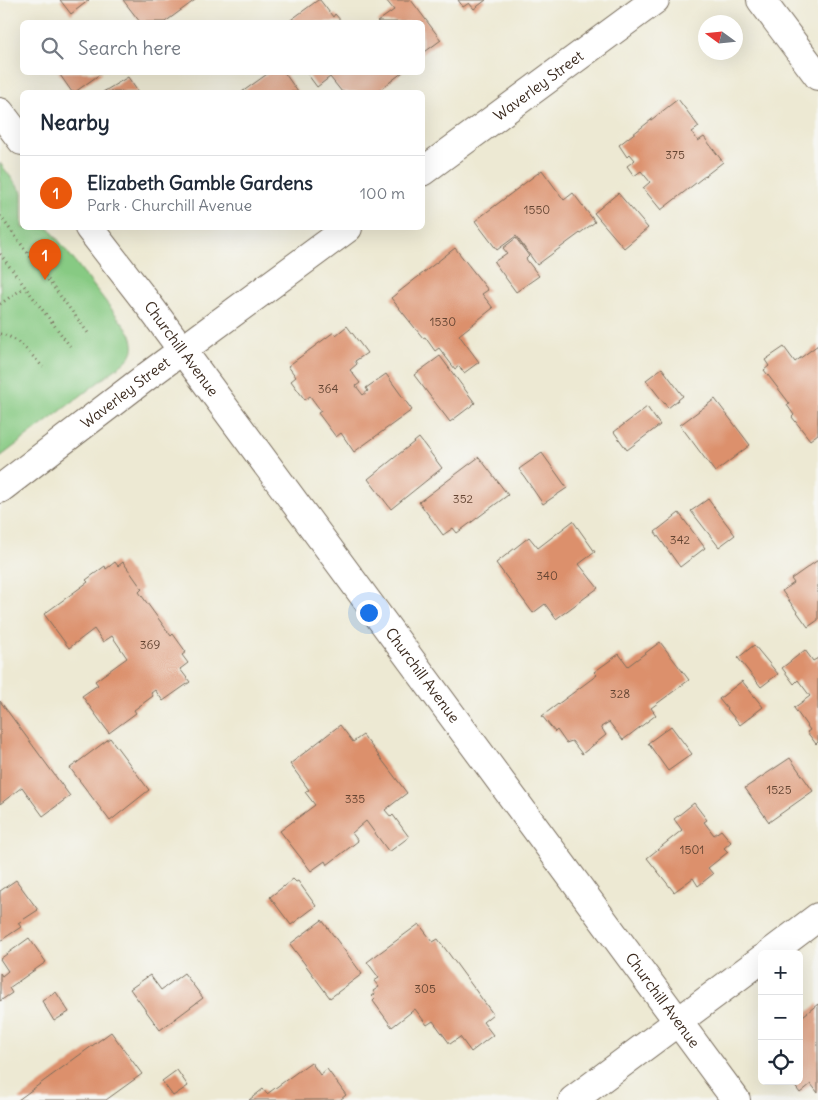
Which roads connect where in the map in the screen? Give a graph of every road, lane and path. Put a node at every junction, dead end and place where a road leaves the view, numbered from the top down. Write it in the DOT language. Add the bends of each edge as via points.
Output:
graph roads {
  1 [pos="655,0"];
  2 [pos="761,0"];
  3 [pos="818,76"];
  4 [pos="0,112"];
  5 [pos="20,138"];
  6 [pos="425,170"];
  7 [pos="0,216"];
  8 [pos="91,230"];
  9 [pos="345,230"];
  10 [pos="0,254"];
  11 [pos="25,286"];
  12 [pos="0,304"];
  13 [pos="88,333"];
  14 [pos="0,334"];
  15 [pos="70,346"];
  16 [pos="182,350"];
  17 [pos="43,367"];
  18 [pos="0,489"];
  19 [pos="818,917"];
  20 [pos="774,950"];
  21 [pos="758,962"];
  22 [pos="678,1022"];
  23 [pos="573,1100"];
  24 [pos="736,1100"];
  1 -- 6 [label="street, Waverley Street"];
  2 -- 3 [label="street"];
  4 -- 5 [label="street"];
  7 -- 13 [label="path"];
  8 -- 16 [label="street, Churchill Avenue"];
  9 -- 16 [label="street, Waverley Street"];
  10 -- 11 [label="path"];
  11 -- 12 [label="path"];
  11 -- 15 [label="path"];
  14 -- 17 [label="path" via="7,335"];
  16 -- 18 [label="street, Waverley Street"];
  16 -- 22 [label="street, Churchill Avenue"];
  19 -- 20 [label="street"];
  21 -- 22 [label="street"];
  22 -- 23 [label="street"];
  22 -- 24 [label="street, Churchill Avenue"];
}
